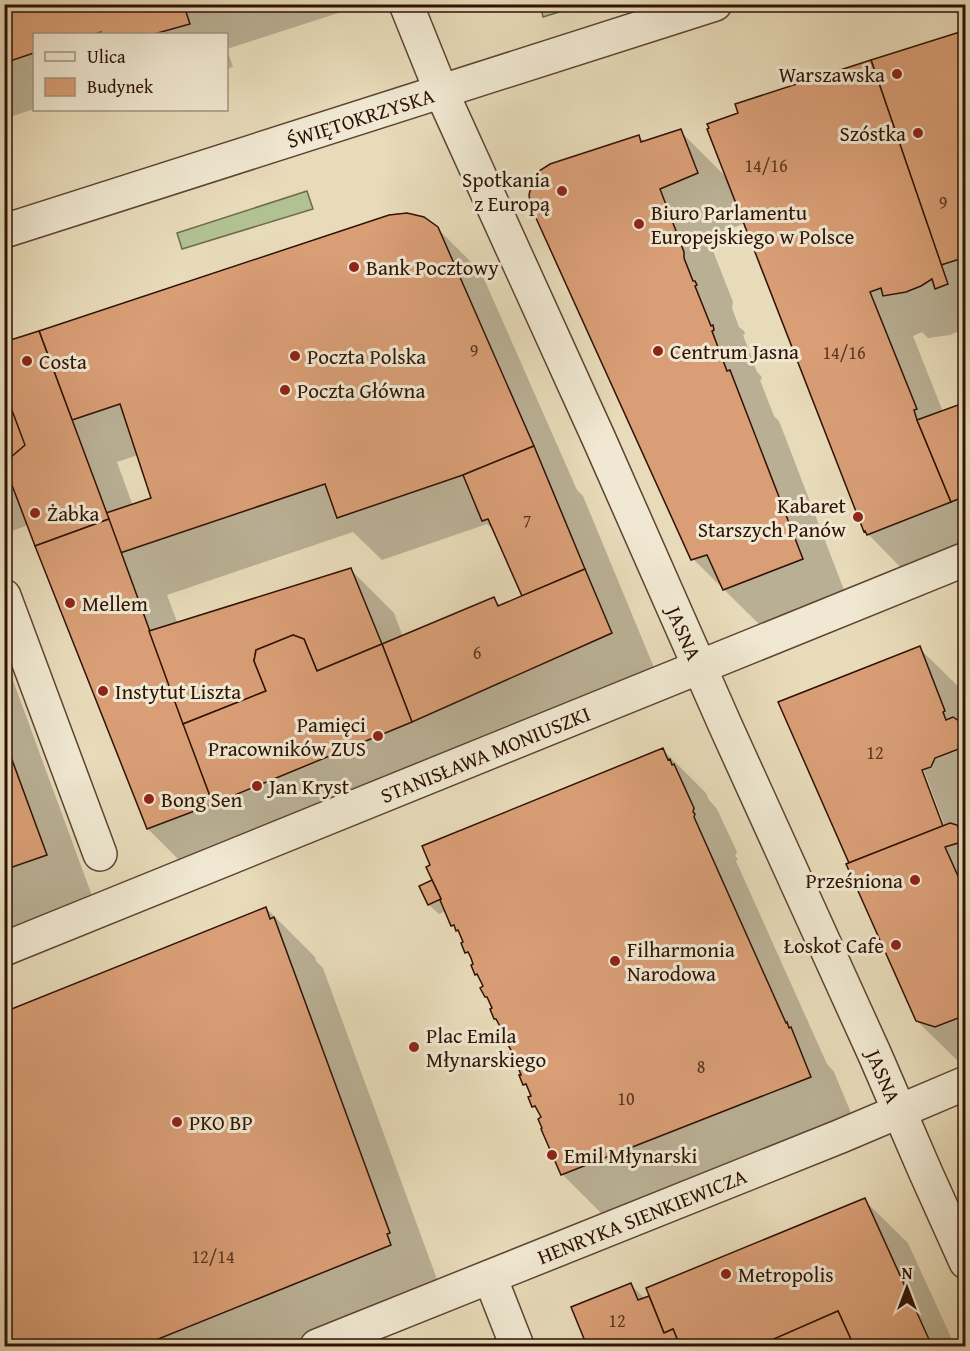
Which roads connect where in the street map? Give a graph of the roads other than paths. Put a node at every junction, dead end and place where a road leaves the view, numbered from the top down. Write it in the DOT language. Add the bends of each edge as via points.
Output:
graph roads {
  1 [pos="406,4"];
  2 [pos="715,4"];
  3 [pos="441,91"];
  4 [pos="7,228"];
  5 [pos="966,559"];
  6 [pos="4,596"];
  7 [pos="699,667"];
  8 [pos="100,854"];
  9 [pos="4,949"];
  10 [pos="966,1083"];
  11 [pos="899,1111"];
  12 [pos="966,1262"];
  13 [pos="490,1277"];
  14 [pos="317,1347"];
  15 [pos="517,1347"];
  1 -- 3 [label="street, JASNA"];
  2 -- 3 [label="street, ŚWIĘTOKRZYSKA"];
  3 -- 4 [label="street, ŚWIĘTOKRZYSKA"];
  3 -- 7 [label="street, JASNA"];
  5 -- 7 [label="street, STANISŁAWA MONIUSZKI"];
  6 -- 8 [label="street"];
  7 -- 9 [label="street, STANISŁAWA MONIUSZKI"];
  7 -- 11 [label="street, JASNA"];
  10 -- 11 [label="street, HENRYKA SIENKIEWICZA"];
  11 -- 12 [label="street, JASNA"];
  11 -- 13 [label="street, HENRYKA SIENKIEWICZA"];
  13 -- 14 [label="street, HENRYKA SIENKIEWICZA"];
  13 -- 15 [label="street"];
}
